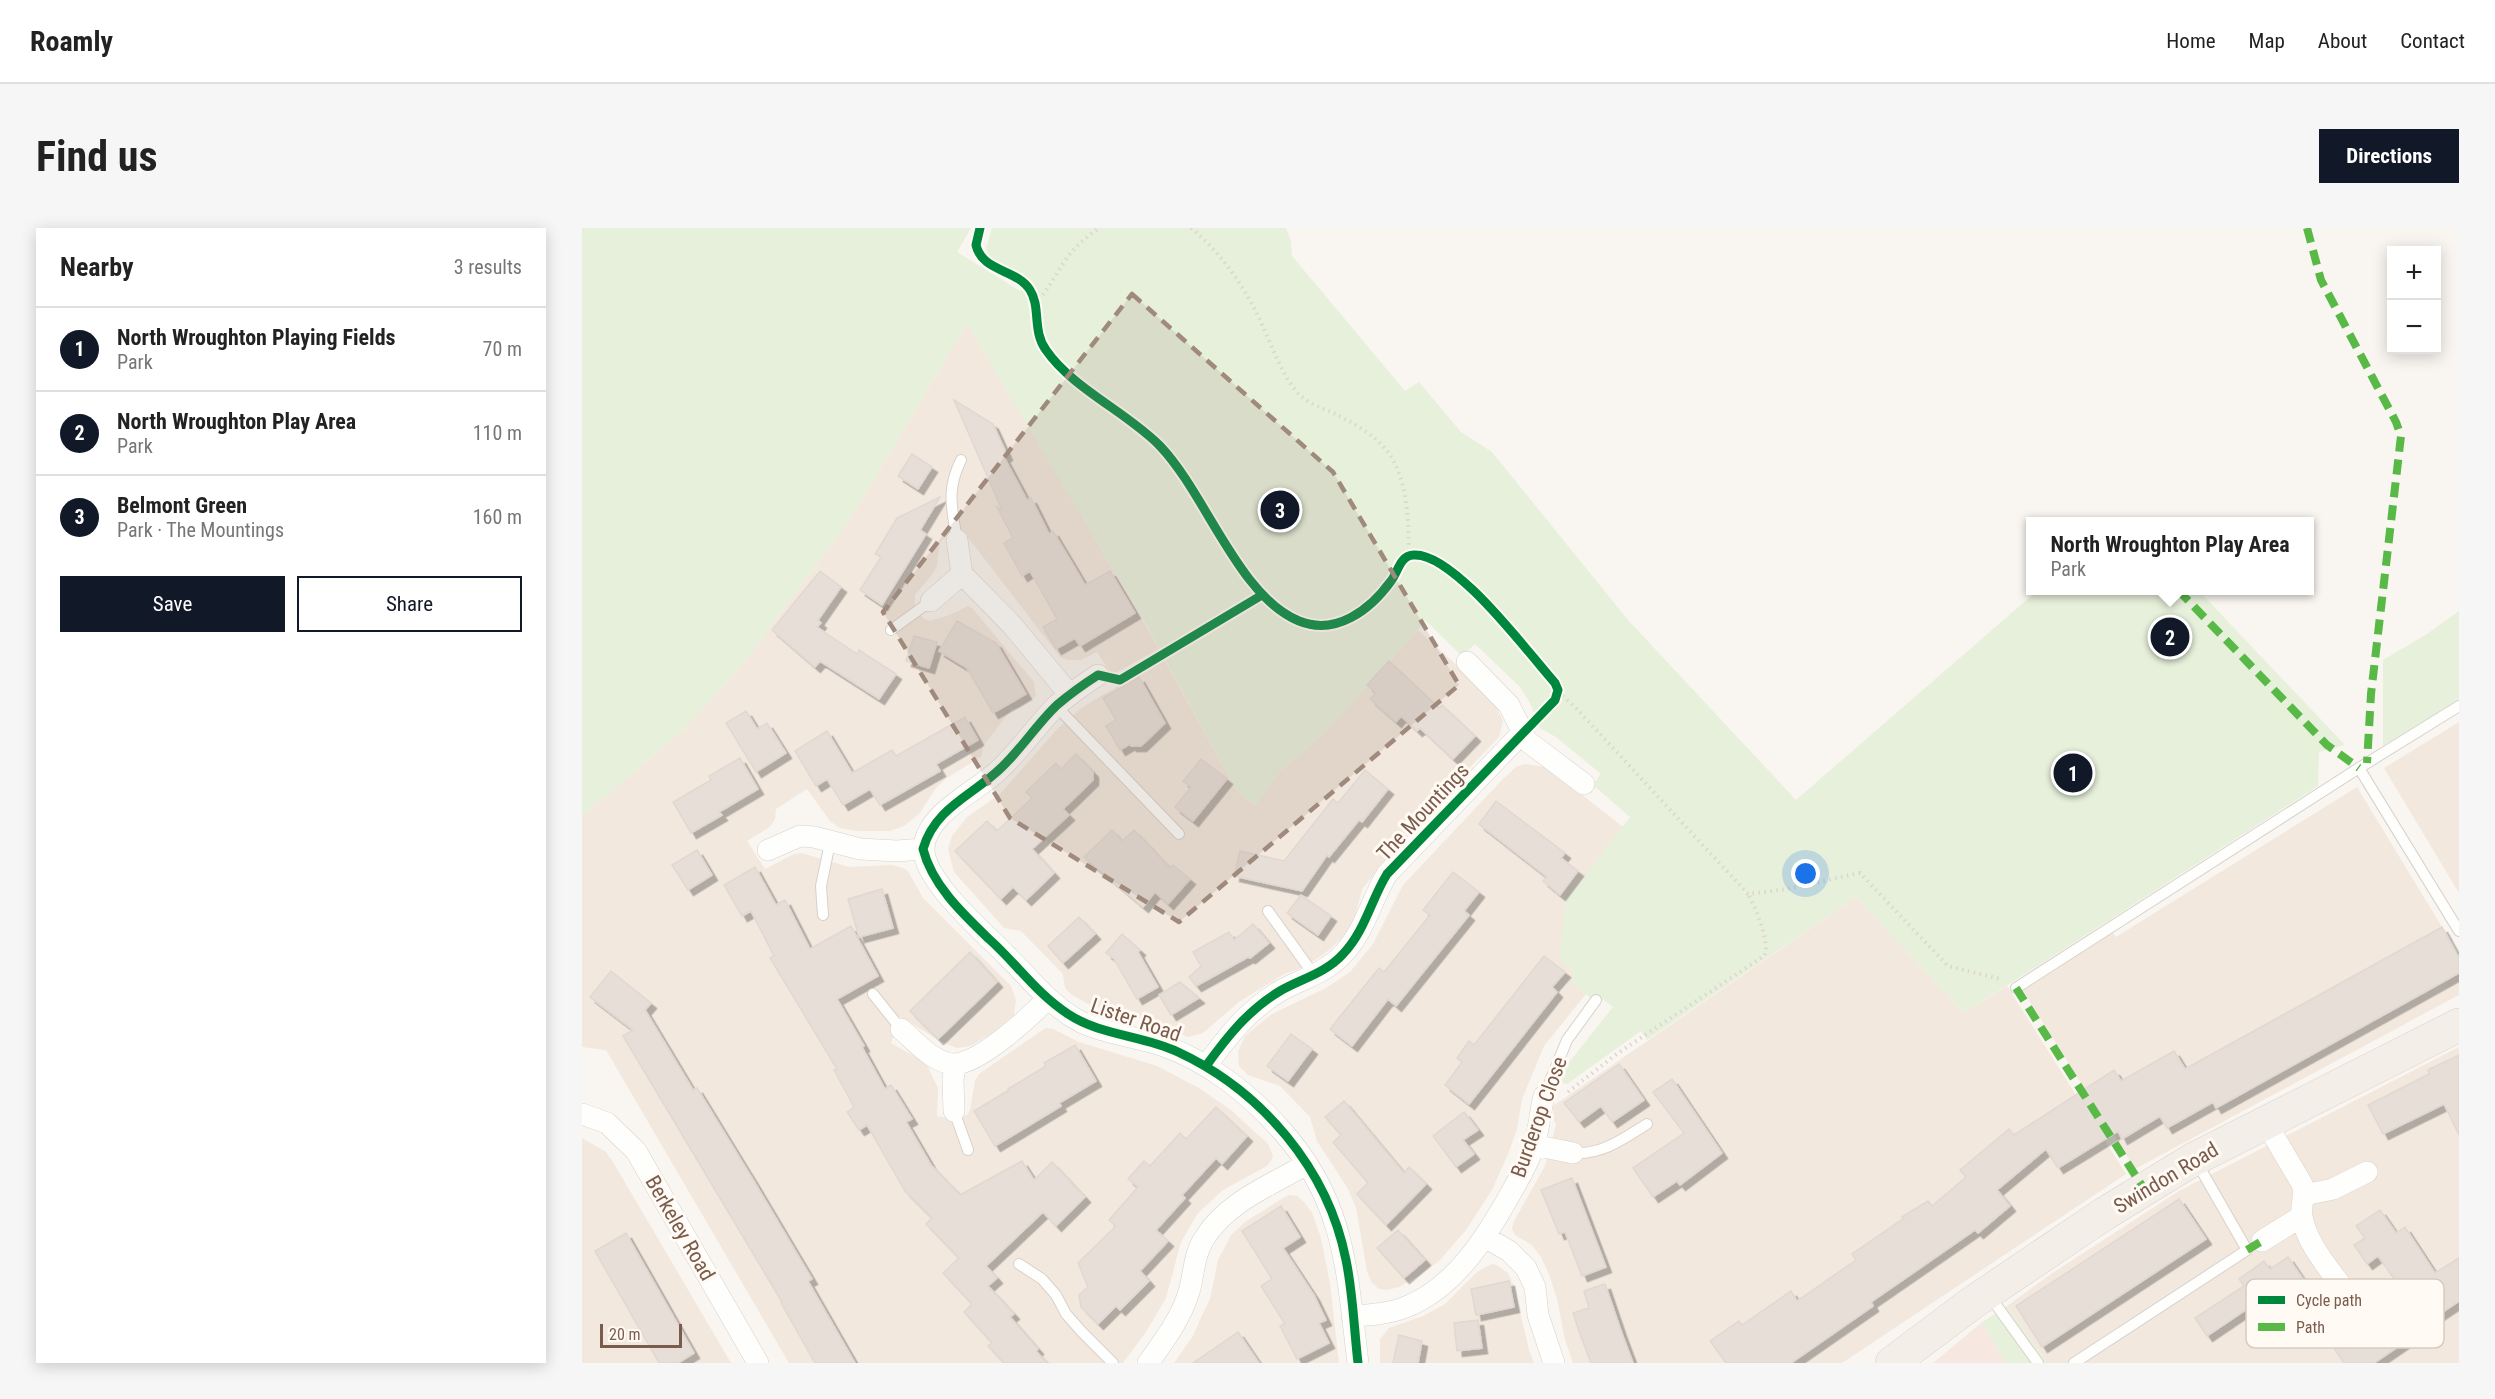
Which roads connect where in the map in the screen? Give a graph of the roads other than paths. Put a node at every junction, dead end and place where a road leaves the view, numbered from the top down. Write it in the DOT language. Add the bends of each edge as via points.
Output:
graph roads {
  1 [pos="961,460"];
  2 [pos="957,540"];
  3 [pos="962,574"];
  4 [pos="931,601"];
  5 [pos="891,630"];
  6 [pos="1467,662"];
  7 [pos="1098,675"];
  8 [pos="1063,701"];
  9 [pos="2459,706"];
  10 [pos="1522,733"];
  11 [pos="2359,768"];
  12 [pos="1584,784"];
  13 [pos="1179,834"];
  14 [pos="830,843"];
  15 [pos="923,849"];
  16 [pos="768,850"];
  17 [pos="1268,911"];
  18 [pos="823,915"];
  19 [pos="2459,931"];
  20 [pos="1314,975"];
  21 [pos="2016,988"];
  22 [pos="873,994"];
  23 [pos="1047,999"];
  24 [pos="1596,1000"];
  25 [pos="2459,1025"];
  26 [pos="901,1029"];
  27 [pos="955,1064"];
  28 [pos="1206,1066"];
  29 [pos="1542,1105"];
  30 [pos="954,1111"];
  31 [pos="582,1114"];
  32 [pos="2265,1121"];
  33 [pos="1647,1124"];
  34 [pos="1534,1145"];
  35 [pos="968,1150"];
  36 [pos="1573,1153"];
  37 [pos="2194,1158"];
  38 [pos="1307,1164"];
  39 [pos="2367,1172"];
  40 [pos="2304,1195"];
  41 [pos="2302,1216"];
  42 [pos="1485,1237"];
  43 [pos="2262,1241"];
  44 [pos="1019,1264"];
  45 [pos="2337,1279"];
  46 [pos="1987,1293"];
  47 [pos="1352,1316"];
  48 [pos="758,1363"];
  49 [pos="1113,1363"];
  50 [pos="1148,1363"];
  51 [pos="1358,1363"];
  52 [pos="1554,1363"];
  53 [pos="1892,1363"];
  54 [pos="2038,1363"];
  55 [pos="2074,1363"];
  1 -- 2 [label="lane" via="951,492"];
  2 -- 3 [label="street"];
  3 -- 4 [label="street"];
  3 -- 8 [label="street" via="1012,625"];
  4 -- 5 [label="lane"];
  6 -- 10 [label="street" via="1506,701"];
  7 -- 8 [label="street"];
  8 -- 13 [label="lane"];
  8 -- 15 [label="street" via="1000,769 940,818"];
  9 -- 11 [label="lane"];
  10 -- 12 [label="street"];
  10 -- 20 [label="street, The Mountings" via="1388,874 1355,939 1336,961"];
  11 -- 19 [label="lane"];
  11 -- 21 [label="lane"];
  14 -- 15 [label="street" via="860,849"];
  14 -- 16 [label="street" via="800,836"];
  14 -- 18 [label="lane" via="821,886"];
  15 -- 23 [label="street, Lister Road" via="945,891"];
  17 -- 20 [label="lane"];
  20 -- 28 [label="street, The Mountings" via="1279,991 1254,1009"];
  22 -- 26 [label="lane"];
  23 -- 27 [label="street" via="997,1042"];
  23 -- 28 [label="street, Lister Road" via="1089,1025 1169,1048"];
  24 -- 29 [label="lane, Burderop Close" via="1567,1040"];
  25 -- 32 [label="main road, Swindon Road"];
  26 -- 27 [label="street" via="927,1052"];
  27 -- 30 [label="street"];
  28 -- 38 [label="street, Lister Road" via="1270,1118"];
  29 -- 34 [label="street, Burderop Close"];
  30 -- 35 [label="lane"];
  31 -- 48 [label="street, Berkeley Road" via="608,1123 636,1151"];
  32 -- 37 [label="main road, Swindon Road"];
  32 -- 40 [label="street" via="2302,1184"];
  33 -- 36 [label="lane" via="1611,1146 1586,1154"];
  34 -- 36 [label="street"];
  34 -- 42 [label="street, Burderop Close"];
  37 -- 46 [label="main road, Swindon Road"];
  37 -- 55 [label="lane" via="2247,1250"];
  38 -- 47 [label="street, Lister Road" via="1337,1226 1349,1278"];
  38 -- 50 [label="street" via="1242,1201 1213,1226 1202,1240 1184,1306"];
  39 -- 40 [label="street" via="2333,1189"];
  40 -- 41 [label="street"];
  41 -- 43 [label="street"];
  41 -- 45 [label="street" via="2313,1243"];
  42 -- 47 [label="street, Burderop Close" via="1457,1270 1417,1302 1387,1313"];
  42 -- 52 [label="street" via="1520,1260 1531,1277 1538,1315"];
  44 -- 49 [label="lane" via="1042,1280 1066,1314"];
  46 -- 53 [label="main road, Swindon Road"];
  46 -- 54 [label="lane"];
  47 -- 51 [label="street, Lister Road"];
}
